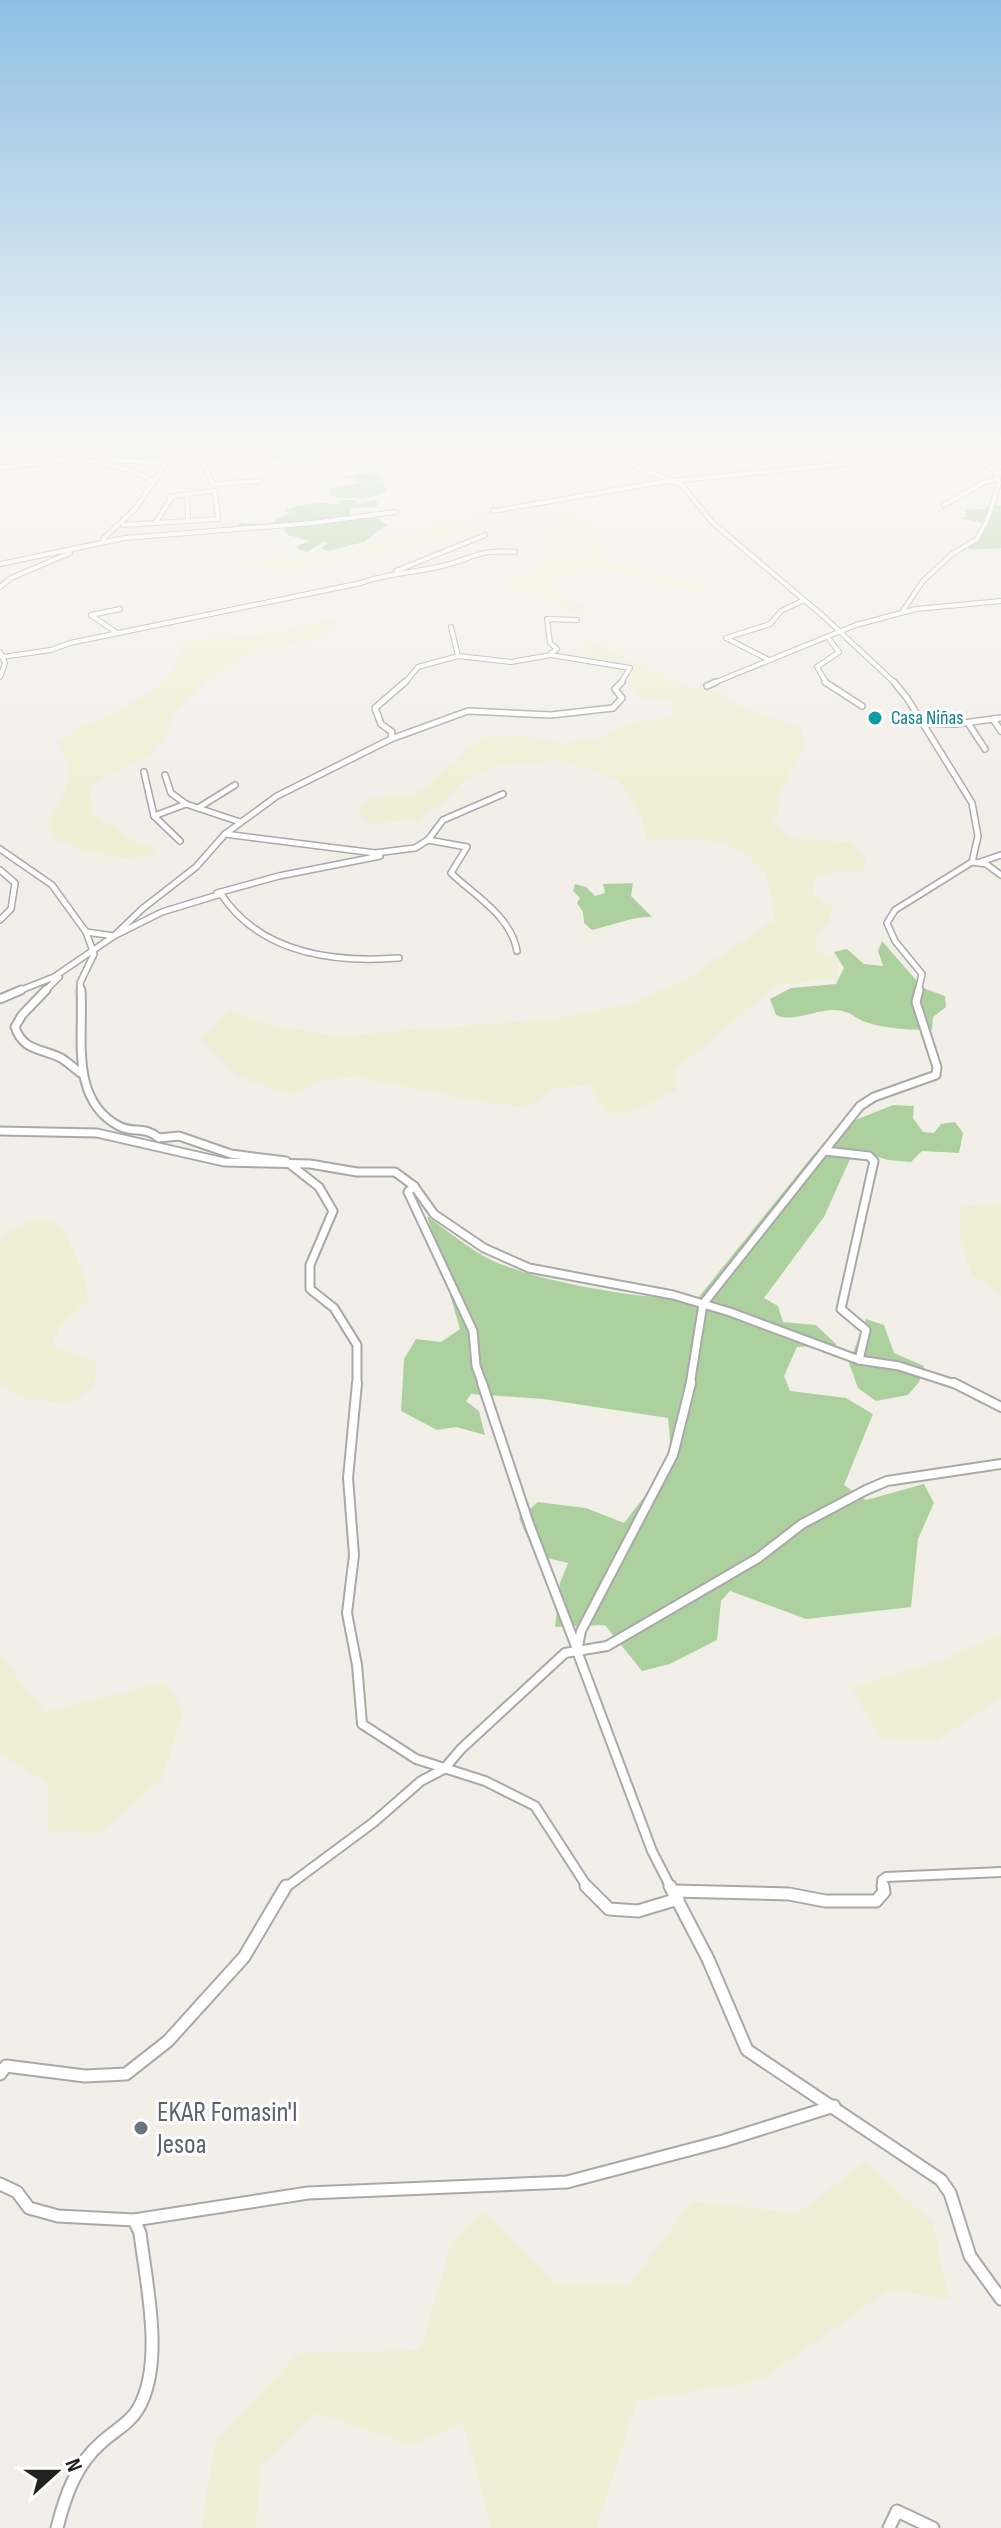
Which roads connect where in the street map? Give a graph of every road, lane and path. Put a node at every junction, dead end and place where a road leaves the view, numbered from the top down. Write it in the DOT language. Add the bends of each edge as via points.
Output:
graph roads {
  1 [pos="53,560"];
  2 [pos="423,560"];
  3 [pos="459,560"];
  4 [pos="757,560"];
  5 [pos="946,560"];
  6 [pos="383,576"];
  7 [pos="0,587"];
  8 [pos="804,600"];
  9 [pos="1001,601"];
  10 [pos="120,609"];
  11 [pos="901,613"];
  12 [pos="577,620"];
  13 [pos="451,627"];
  14 [pos="117,633"];
  15 [pos="840,633"];
  16 [pos="829,639"];
  17 [pos="1,655"];
  18 [pos="458,656"];
  19 [pos="544,656"];
  20 [pos="767,659"];
  21 [pos="0,677"];
  22 [pos="707,686"];
  23 [pos="862,706"];
  24 [pos="1001,718"];
  25 [pos="993,719"];
  26 [pos="922,723"];
  27 [pos="968,723"];
  28 [pos="1001,731"];
  29 [pos="391,739"];
  30 [pos="985,749"];
  31 [pos="144,772"];
  32 [pos="165,775"];
  33 [pos="235,785"];
  34 [pos="503,794"];
  35 [pos="186,804"];
  36 [pos="198,808"];
  37 [pos="154,816"];
  38 [pos="240,822"];
  39 [pos="225,834"];
  40 [pos="428,840"];
  41 [pos="180,841"];
  42 [pos="0,849"];
  43 [pos="407,849"];
  44 [pos="1001,855"];
  45 [pos="975,862"];
  46 [pos="0,870"];
  47 [pos="1001,875"];
  48 [pos="215,895"];
  49 [pos="0,920"];
  50 [pos="86,932"];
  51 [pos="114,936"];
  52 [pos="93,951"];
  53 [pos="517,951"];
  54 [pos="399,958"];
  55 [pos="75,962"];
  56 [pos="0,999"];
  57 [pos="82,1074"];
  58 [pos="0,1131"];
  59 [pos="825,1151"];
  60 [pos="310,1164"];
  61 [pos="291,1165"];
  62 [pos="414,1186"];
  63 [pos="703,1304"];
  64 [pos="859,1360"];
  65 [pos="1001,1407"];
  66 [pos="1001,1464"];
  67 [pos="577,1651"];
  68 [pos="444,1769"];
  69 [pos="1001,1872"];
  70 [pos="676,1895"];
  71 [pos="0,2074"];
  72 [pos="834,2106"];
  73 [pos="0,2184"];
  74 [pos="134,2220"];
  75 [pos="1001,2299"];
  76 [pos="57,2528"];
  77 [pos="889,2528"];
  78 [pos="933,2528"];
  1 -- 7 [label="street"];
  2 -- 6 [label="street"];
  3 -- 6 [label="street"];
  4 -- 8 [label="street"];
  5 -- 11 [label="street"];
  6 -- 14 [label="street"];
  8 -- 15 [label="street"];
  8 -- 20 [label="street" via="781,611 770,624 726,638"];
  9 -- 11 [label="street"];
  10 -- 14 [label="street" via="91,615"];
  11 -- 15 [label="street"];
  12 -- 19 [label="street" via="547,619 550,643 557,649"];
  13 -- 18 [label="street"];
  14 -- 17 [label="street" via="51,650"];
  15 -- 16 [label="street"];
  15 -- 26 [label="street" via="892,680"];
  16 -- 20 [label="street"];
  16 -- 23 [label="street" via="838,655 817,667 820,678"];
  17 -- 21 [label="street" via="5,663"];
  18 -- 19 [label="street" via="511,662"];
  18 -- 29 [label="street" via="418,667 400,689 379,702 378,718 392,732"];
  19 -- 29 [label="street" via="630,668 615,689 622,698 613,708 551,715 468,711"];
  20 -- 22 [label="street"];
  24 -- 25 [label="street"];
  25 -- 27 [label="street"];
  25 -- 28 [label="street"];
  26 -- 27 [label="street"];
  26 -- 45 [label="street" via="972,803 978,836"];
  27 -- 30 [label="street"];
  29 -- 38 [label="street" via="277,796"];
  31 -- 37 [label="street"];
  32 -- 35 [label="street" via="171,793"];
  33 -- 36 [label="street"];
  34 -- 40 [label="street" via="443,820"];
  35 -- 36 [label="street"];
  35 -- 37 [label="street"];
  36 -- 38 [label="street"];
  37 -- 41 [label="street"];
  38 -- 39 [label="street"];
  39 -- 43 [label="street" via="375,853"];
  39 -- 51 [label="street" via="196,867"];
  40 -- 43 [label="street"];
  40 -- 53 [label="street" via="467,847 451,873 509,928"];
  42 -- 50 [label="street" via="52,885"];
  43 -- 48 [label="street"];
  44 -- 45 [label="street"];
  45 -- 47 [label="street"];
  45 -- 59 [label="street" via="895,910 887,923 922,974 916,1002 936,1075 860,1106"];
  46 -- 49 [label="street" via="15,883 11,909"];
  48 -- 51 [label="street" via="162,912"];
  48 -- 54 [label="street" via="224,896 231,909 262,935 300,952"];
  50 -- 51 [label="street"];
  50 -- 52 [label="street"];
  51 -- 52 [label="street"];
  52 -- 55 [label="street"];
  52 -- 57 [label="street" via="80,983"];
  55 -- 56 [label="street" via="54,977"];
  55 -- 57 [label="street" via="15,1027 31,1052 59,1057"];
  57 -- 60 [label="street" via="87,1094 118,1126 148,1129 159,1138 179,1136 231,1154"];
  58 -- 61 [label="street" via="97,1133 224,1162"];
  59 -- 63 [label="street"];
  59 -- 64 [label="street" via="874,1161 841,1309 866,1330"];
  60 -- 61 [label="street"];
  60 -- 62 [label="street" via="395,1172"];
  61 -- 68 [label="street" via="319,1187 333,1211 310,1265 310,1289 334,1308 357,1345 348,1478 354,1555 347,1613 362,1724 416,1759"];
  62 -- 63 [label="street" via="434,1214 484,1248 529,1268"];
  62 -- 67 [label="street" via="408,1192 473,1331 476,1366"];
  63 -- 64 [label="street"];
  63 -- 67 [label="street" via="673,1455 581,1631"];
  64 -- 65 [label="street" via="951,1382"];
  66 -- 67 [label="street" via="887,1481 866,1490 607,1646"];
  67 -- 68 [label="street" via="565,1653"];
  67 -- 70 [label="street" via="647,1839"];
  68 -- 70 [label="street" via="485,1781 538,1808 582,1880 609,1909 638,1911"];
  68 -- 71 [label="street" via="287,1884 244,1957 168,2041 126,2074 85,2076 6,2066"];
  69 -- 70 [label="street" via="886,1877 876,1901 825,1901 789,1894"];
  70 -- 72 [label="street" via="747,2050"];
  72 -- 74 [label="street" via="567,2182 308,2193"];
  72 -- 75 [label="street" via="941,2180 970,2256"];
  73 -- 74 [label="street" via="17,2192 29,2208 58,2216"];
  74 -- 76 [label="street" via="140,2233 150,2337 146,2396 137,2413 94,2448 78,2470"];
  77 -- 78 [label="street" via="897,2511"];
}
